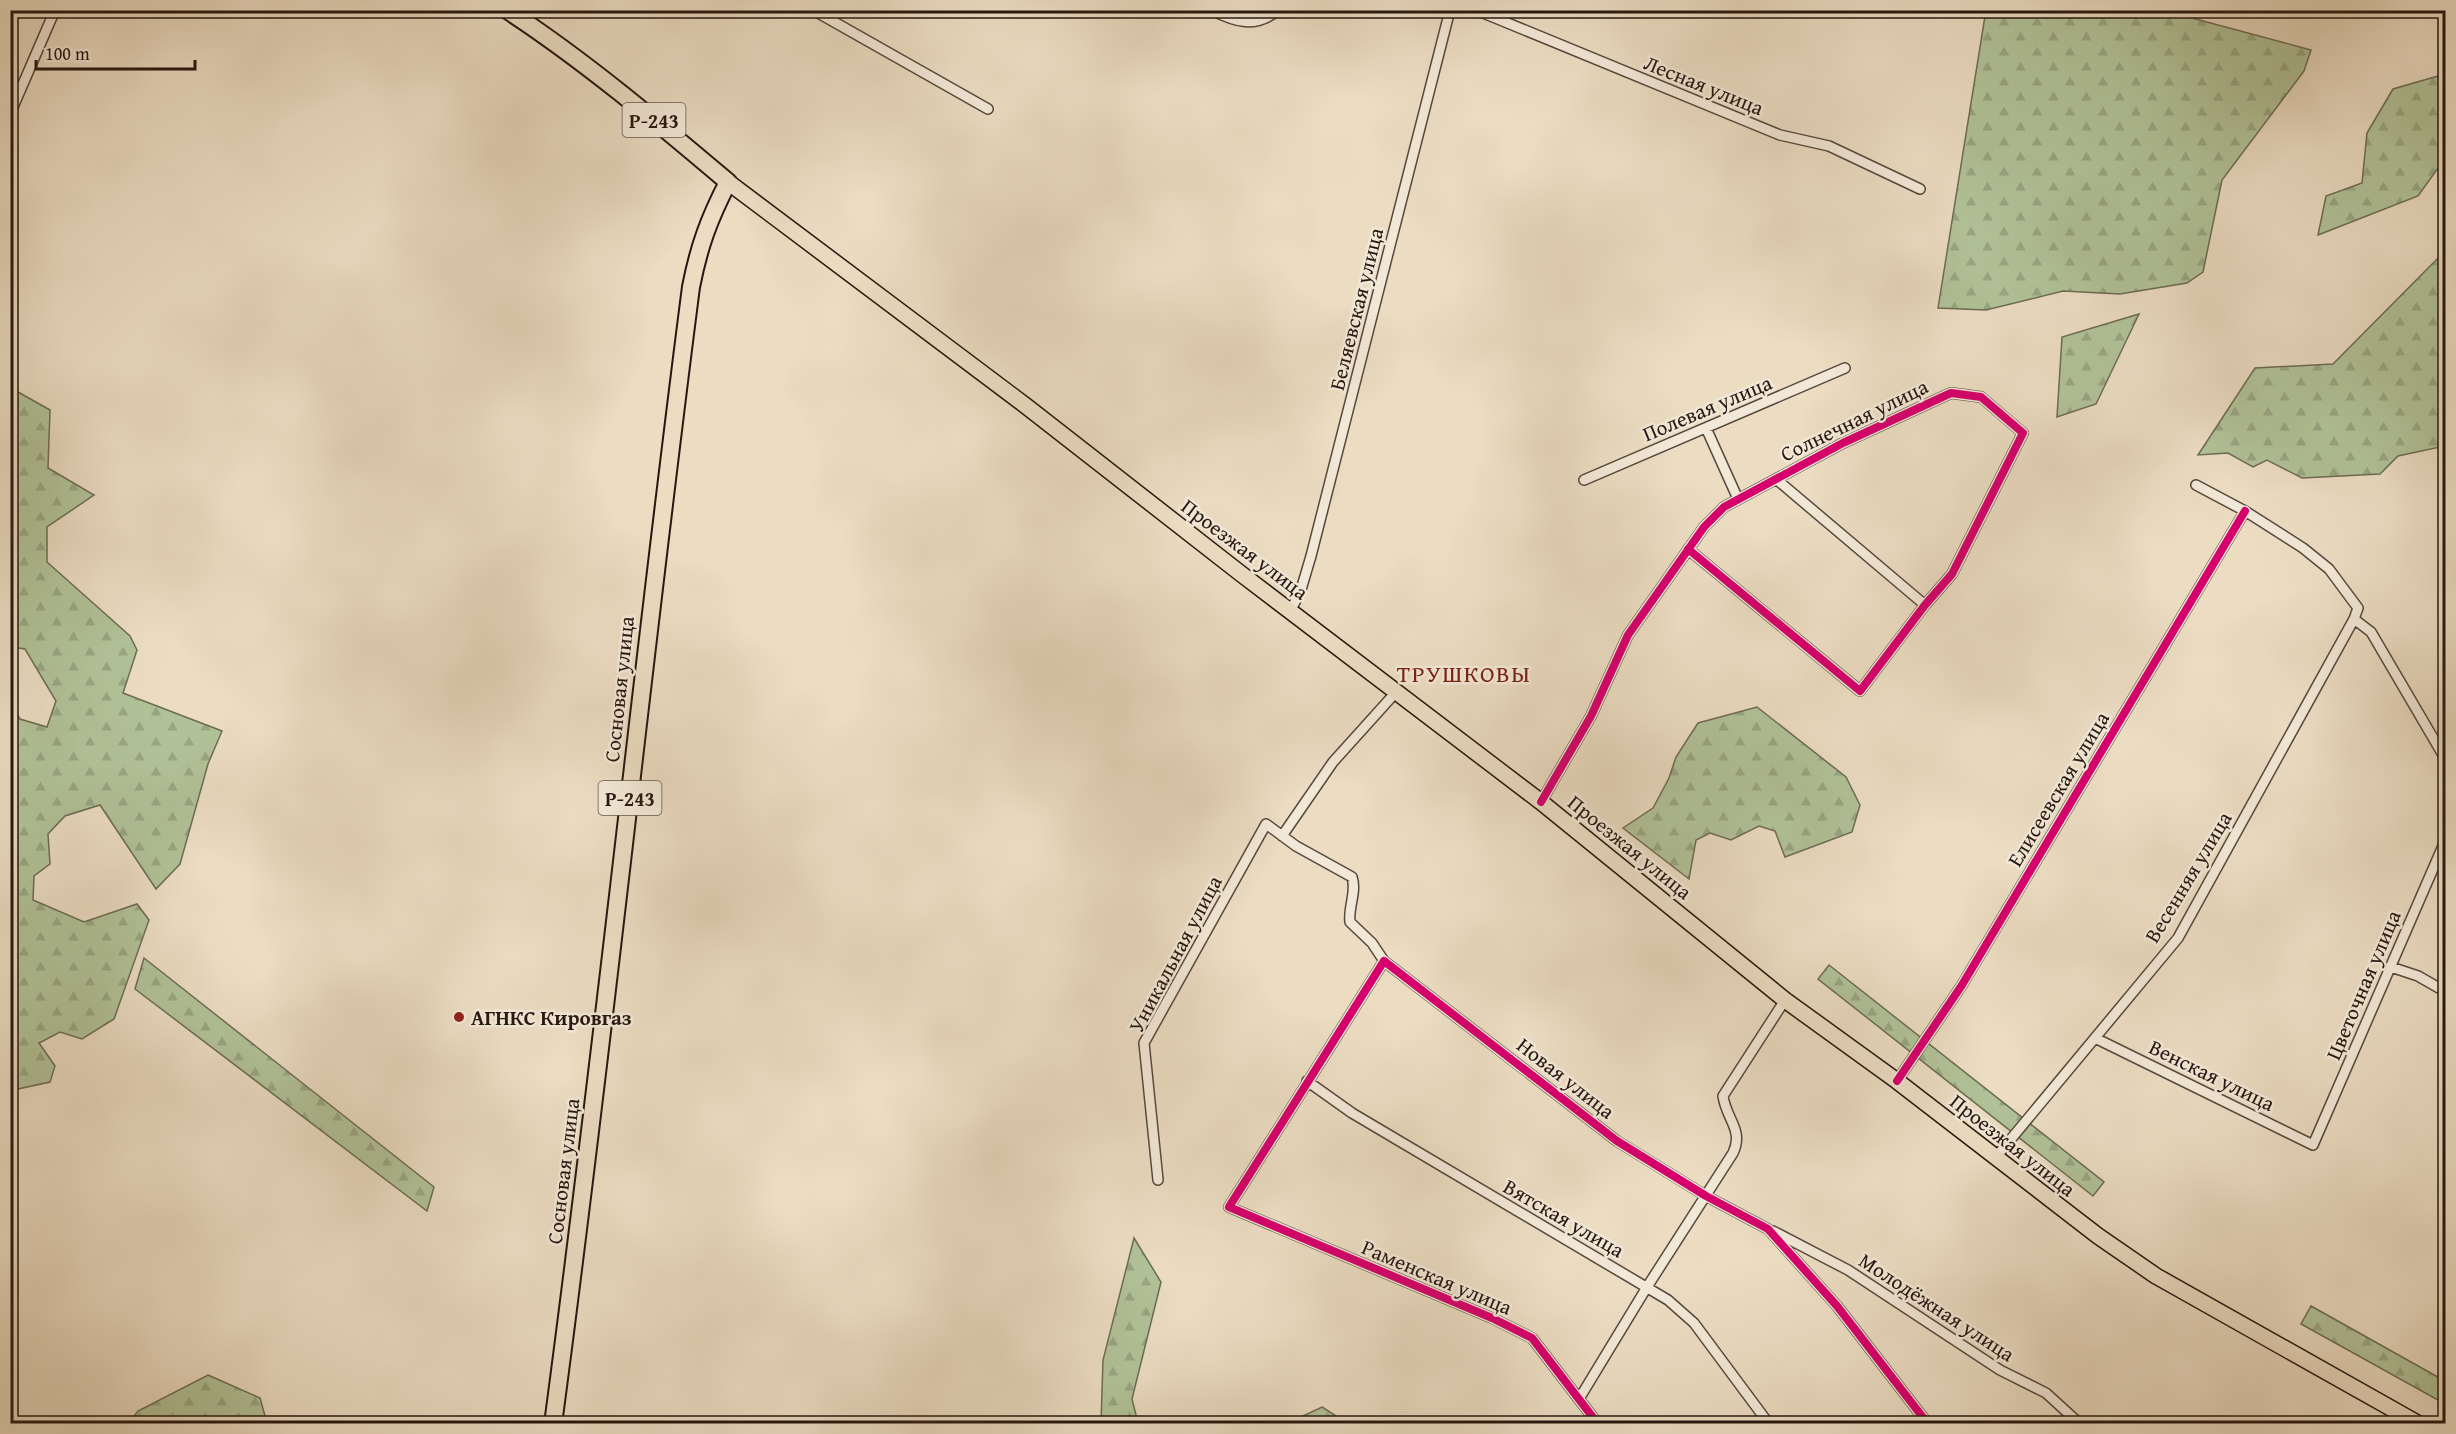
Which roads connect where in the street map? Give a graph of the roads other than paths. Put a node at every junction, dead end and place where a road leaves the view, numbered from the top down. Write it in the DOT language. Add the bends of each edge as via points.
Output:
graph roads {
  1 [pos="55,10"];
  2 [pos="507,10"];
  3 [pos="813,10"];
  4 [pos="1211,10"];
  5 [pos="1278,10"];
  6 [pos="1476,10"];
  7 [pos="1449,13"];
  8 [pos="988,109"];
  9 [pos="10,114"];
  10 [pos="728,182"];
  11 [pos="1920,189"];
  12 [pos="1845,368"];
  13 [pos="1706,428"];
  14 [pos="1776,479"];
  15 [pos="1584,480"];
  16 [pos="2196,485"];
  17 [pos="1738,500"];
  18 [pos="2245,511"];
  19 [pos="1688,549"];
  20 [pos="1925,605"];
  21 [pos="1290,609"];
  22 [pos="2354,620"];
  23 [pos="1397,691"];
  24 [pos="2445,760"];
  25 [pos="1541,802"];
  26 [pos="1282,836"];
  27 [pos="2445,839"];
  28 [pos="1384,961"];
  29 [pos="2391,967"];
  30 [pos="2445,992"];
  31 [pos="1785,999"];
  32 [pos="2095,1038"];
  33 [pos="1307,1081"];
  34 [pos="1897,1081"];
  35 [pos="2313,1144"];
  36 [pos="1996,1157"];
  37 [pos="1158,1180"];
  38 [pos="1706,1196"];
  39 [pos="1768,1228"];
  40 [pos="1647,1287"];
  41 [pos="1579,1399"];
  42 [pos="553,1422"];
  43 [pos="1598,1424"];
  44 [pos="1769,1424"];
  45 [pos="1929,1424"];
  46 [pos="2080,1424"];
  47 [pos="2419,1424"];
  1 -- 9 [label="street"];
  2 -- 10 [label="highway, Р-243" via="657,122"];
  3 -- 8 [label="street"];
  4 -- 5 [label="street" via="1254,23"];
  6 -- 11 [label="street, Лесная улица" via="1780,135 1829,146"];
  7 -- 21 [label="street, Беляевская улица" via="1308,568"];
  10 -- 21 [label="main road, Проезжая улица"];
  10 -- 42 [label="highway, Сосновая улица / Р-243" via="708,221 691,287"];
  12 -- 13 [label="street, Полевая улица"];
  13 -- 15 [label="street, Полевая улица"];
  13 -- 17 [label="street"];
  14 -- 17 [label="street, Солнечная улица"];
  14 -- 20 [label="street, Солнечная улица"];
  14 -- 20 [label="street, Солнечная улица" via="1951,393 1981,397 2023,433 1952,574"];
  16 -- 18 [label="street"];
  17 -- 19 [label="street, Солнечная улица" via="1724,507"];
  18 -- 22 [label="street" via="2329,569 2358,608"];
  18 -- 34 [label="street, Елисеевская улица" via="1962,985"];
  19 -- 20 [label="street, Солнечная улица" via="1860,691"];
  19 -- 25 [label="street, Солнечная улица" via="1628,635 1590,716"];
  21 -- 23 [label="main road, Проезжая улица"];
  22 -- 24 [label="street" via="2372,632"];
  22 -- 32 [label="street, Весенняя улица" via="2178,938"];
  23 -- 25 [label="main road, Проезжая улица"];
  23 -- 26 [label="street" via="1333,762"];
  25 -- 31 [label="main road, Проезжая улица"];
  26 -- 28 [label="street, Новая улица" via="1352,877 1355,886 1348,910 1350,922"];
  26 -- 37 [label="street, Уникальная улица" via="1266,824 1144,1042"];
  27 -- 29 [label="street, Цветочная улица"];
  28 -- 33 [label="street"];
  28 -- 38 [label="street, Новая улица" via="1617,1141"];
  29 -- 30 [label="street" via="2418,976"];
  29 -- 35 [label="street, Цветочная улица"];
  31 -- 34 [label="main road, Проезжая улица"];
  31 -- 38 [label="street" via="1723,1096 1738,1143"];
  32 -- 35 [label="street, Венская улица"];
  32 -- 36 [label="street, Весенняя улица"];
  33 -- 40 [label="street, Вятская улица" via="1352,1113"];
  33 -- 41 [label="street, Раменская улица" via="1229,1207 1532,1338"];
  34 -- 36 [label="main road, Проезжая улица"];
  36 -- 47 [label="main road, Проезжая улица" via="2156,1276"];
  38 -- 39 [label="street, Новая улица"];
  38 -- 40 [label="street"];
  39 -- 45 [label="street, Новая улица" via="1837,1306"];
  39 -- 46 [label="street, Молодёжная улица" via="1848,1270 2000,1370 2046,1394"];
  40 -- 41 [label="street"];
  40 -- 44 [label="street, Вятская улица" via="1694,1323"];
  41 -- 43 [label="street, Раменская улица"];
}
